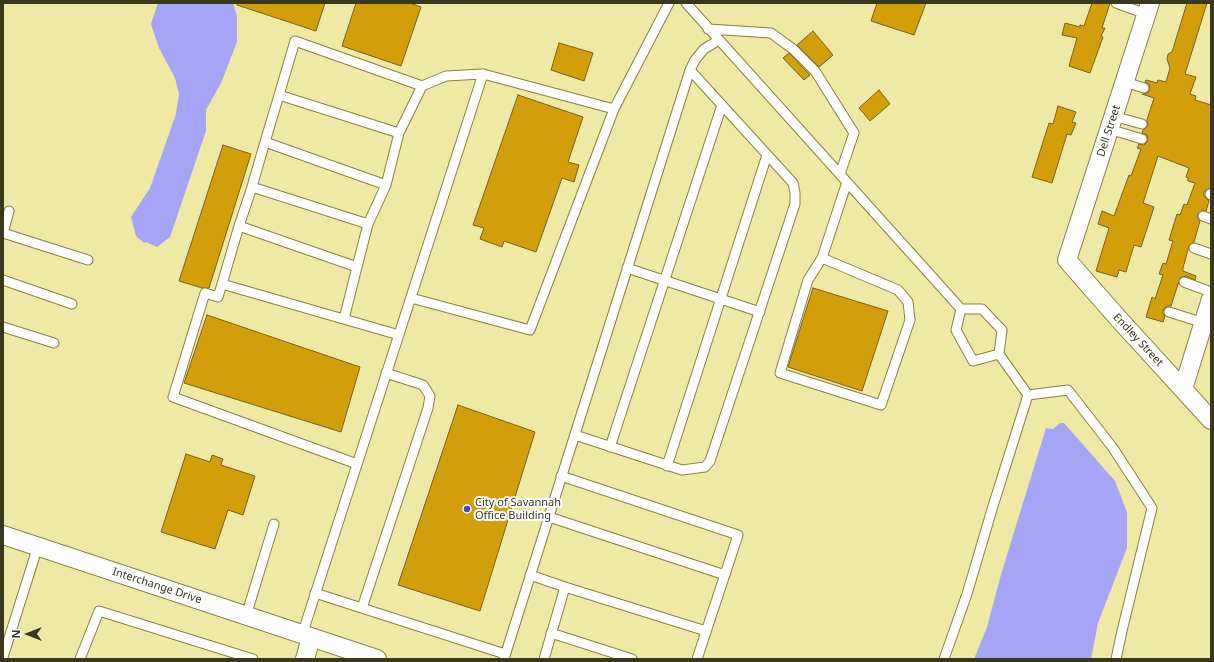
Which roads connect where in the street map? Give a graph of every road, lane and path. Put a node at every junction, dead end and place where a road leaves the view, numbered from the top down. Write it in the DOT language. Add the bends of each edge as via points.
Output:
graph roads {
  1 [pos="669,3"];
  2 [pos="686,3"];
  3 [pos="1116,3"];
  4 [pos="1148,9"];
  5 [pos="708,29"];
  6 [pos="719,40"];
  7 [pos="690,70"];
  8 [pos="483,74"];
  9 [pos="1125,82"];
  10 [pos="422,86"];
  11 [pos="1144,88"];
  12 [pos="280,95"];
  13 [pos="722,105"];
  14 [pos="614,109"];
  15 [pos="1111,123"];
  16 [pos="1142,124"];
  17 [pos="399,133"];
  18 [pos="1142,139"];
  19 [pos="265,142"];
  20 [pos="767,155"];
  21 [pos="840,174"];
  22 [pos="847,182"];
  23 [pos="386,185"];
  24 [pos="251,190"];
  25 [pos="9,210"];
  26 [pos="368,224"];
  27 [pos="239,226"];
  28 [pos="1194,248"];
  29 [pos="1211,254"];
  30 [pos="822,258"];
  31 [pos="88,260"];
  32 [pos="1067,260"];
  33 [pos="357,267"];
  34 [pos="627,268"];
  35 [pos="3,280"];
  36 [pos="664,280"];
  37 [pos="1184,282"];
  38 [pos="222,284"];
  39 [pos="1211,292"];
  40 [pos="411,298"];
  41 [pos="721,299"];
  42 [pos="1211,299"];
  43 [pos="72,304"];
  44 [pos="961,309"];
  45 [pos="760,312"];
  46 [pos="1169,312"];
  47 [pos="344,319"];
  48 [pos="1204,324"];
  49 [pos="3,327"];
  50 [pos="399,335"];
  51 [pos="54,343"];
  52 [pos="999,354"];
  53 [pos="386,373"];
  54 [pos="1183,389"];
  55 [pos="1028,395"];
  56 [pos="1211,420"];
  57 [pos="574,435"];
  58 [pos="610,447"];
  59 [pos="357,464"];
  60 [pos="667,466"];
  61 [pos="561,476"];
  62 [pos="549,517"];
  63 [pos="274,524"];
  64 [pos="3,535"];
  65 [pos="38,546"];
  66 [pos="530,575"];
  67 [pos="725,575"];
  68 [pos="565,587"];
  69 [pos="315,593"];
  70 [pos="362,608"];
  71 [pos="246,616"];
  72 [pos="7,627"];
  73 [pos="706,631"];
  74 [pos="551,633"];
  75 [pos="306,636"];
  76 [pos="3,656"];
  77 [pos="504,656"];
  78 [pos="80,659"];
  79 [pos="253,659"];
  80 [pos="305,659"];
  81 [pos="377,659"];
  82 [pos="544,659"];
  83 [pos="632,659"];
  84 [pos="697,659"];
  85 [pos="944,659"];
  86 [pos="1116,659"];
  1 -- 14 [label="lane"];
  2 -- 5 [label="lane"];
  3 -- 4 [label="lane"];
  4 -- 9 [label="street, Dell Street"];
  5 -- 6 [label="lane"];
  5 -- 21 [label="lane" via="771,33 793,49 815,71 854,133"];
  6 -- 7 [label="lane" via="704,49"];
  6 -- 21 [label="lane"];
  7 -- 13 [label="lane"];
  7 -- 34 [label="lane"];
  8 -- 10 [label="lane" via="446,76"];
  8 -- 14 [label="lane"];
  8 -- 40 [label="lane"];
  9 -- 11 [label="lane"];
  9 -- 15 [label="street, Dell Street"];
  10 -- 12 [label="lane" via="295,41"];
  10 -- 17 [label="lane"];
  12 -- 17 [label="lane"];
  12 -- 19 [label="lane"];
  13 -- 20 [label="lane"];
  13 -- 36 [label="lane"];
  14 -- 40 [label="lane" via="530,330"];
  15 -- 16 [label="lane"];
  15 -- 18 [label="lane"];
  15 -- 32 [label="street, Dell Street"];
  17 -- 23 [label="lane"];
  19 -- 23 [label="lane"];
  19 -- 24 [label="lane"];
  20 -- 41 [label="lane"];
  20 -- 45 [label="lane" via="793,183 795,204"];
  21 -- 22 [label="lane"];
  22 -- 30 [label="lane"];
  22 -- 44 [label="lane"];
  23 -- 26 [label="lane"];
  24 -- 26 [label="lane" via="252,187"];
  24 -- 27 [label="lane"];
  25 -- 31 [label="lane" via="3,233"];
  26 -- 33 [label="lane"];
  27 -- 33 [label="lane"];
  27 -- 38 [label="lane"];
  28 -- 29 [label="lane"];
  30 -- 30 [label="lane" via="808,280 780,373 882,405 910,320 908,302 898,290"];
  32 -- 54 [label="street, Endley Street"];
  33 -- 47 [label="lane"];
  34 -- 36 [label="lane"];
  34 -- 57 [label="lane"];
  35 -- 43 [label="lane"];
  36 -- 41 [label="lane"];
  36 -- 58 [label="lane"];
  37 -- 39 [label="lane"];
  38 -- 47 [label="lane"];
  38 -- 59 [label="lane" via="218,297 205,293 173,398"];
  40 -- 50 [label="lane"];
  41 -- 45 [label="lane"];
  41 -- 60 [label="lane"];
  42 -- 48 [label="street"];
  44 -- 52 [label="lane" via="982,308 1002,330"];
  44 -- 52 [label="lane" via="956,330 973,361"];
  45 -- 60 [label="lane" via="710,461 705,467 682,470"];
  46 -- 48 [label="lane"];
  47 -- 50 [label="lane"];
  48 -- 54 [label="street"];
  49 -- 51 [label="lane"];
  50 -- 53 [label="lane"];
  52 -- 55 [label="lane"];
  53 -- 59 [label="lane"];
  53 -- 70 [label="lane" via="423,385 430,396"];
  54 -- 56 [label="street, Endley Street"];
  55 -- 85 [label="lane" via="967,594"];
  55 -- 86 [label="lane" via="1068,390 1113,448 1152,508"];
  57 -- 58 [label="lane"];
  57 -- 61 [label="lane"];
  58 -- 60 [label="lane"];
  59 -- 69 [label="lane"];
  61 -- 62 [label="lane"];
  61 -- 67 [label="lane" via="738,535"];
  62 -- 66 [label="lane"];
  62 -- 67 [label="lane"];
  63 -- 71 [label="lane"];
  64 -- 65 [label="street, Interchange Drive"];
  65 -- 71 [label="street, Interchange Drive"];
  65 -- 72 [label="lane"];
  66 -- 68 [label="lane"];
  66 -- 77 [label="lane"];
  67 -- 73 [label="lane"];
  68 -- 73 [label="lane"];
  68 -- 74 [label="lane"];
  69 -- 70 [label="lane"];
  69 -- 75 [label="lane"];
  70 -- 77 [label="lane"];
  71 -- 75 [label="street, Interchange Drive"];
  72 -- 76 [label="lane"];
  73 -- 84 [label="lane"];
  74 -- 82 [label="lane"];
  74 -- 83 [label="lane"];
  75 -- 80 [label="street"];
  75 -- 81 [label="street, Interchange Drive"];
  78 -- 79 [label="lane" via="99,611"];
}
